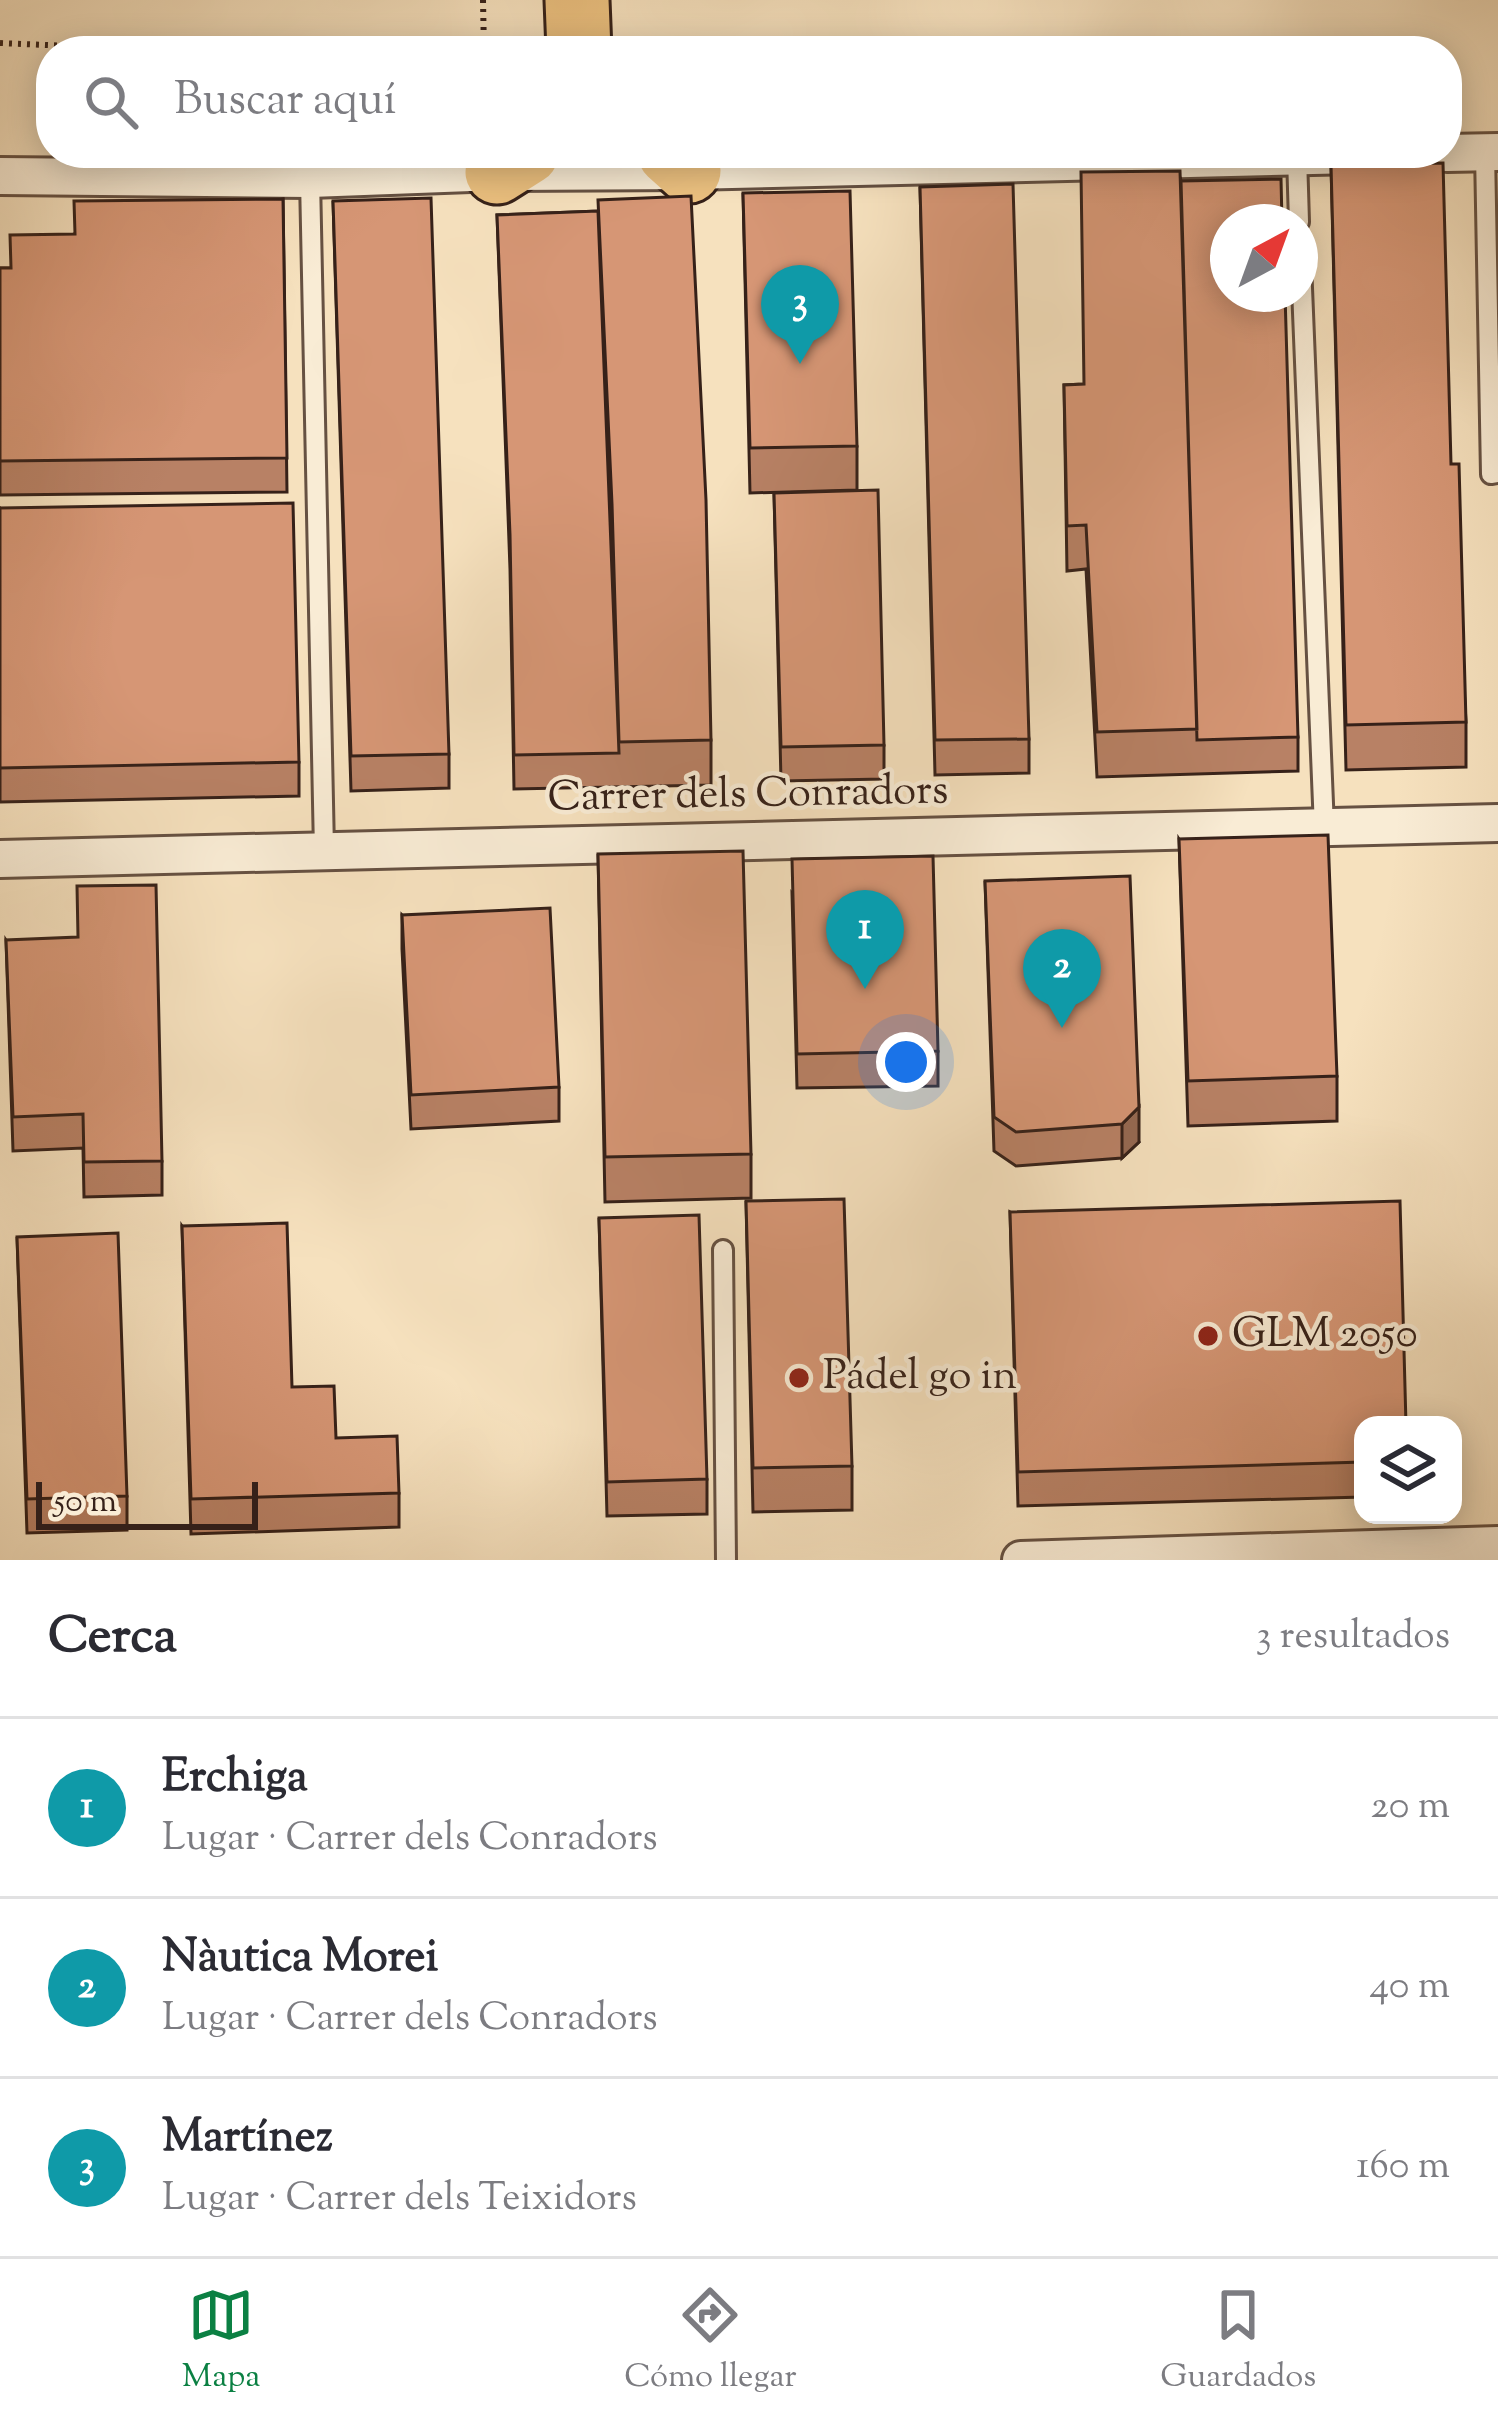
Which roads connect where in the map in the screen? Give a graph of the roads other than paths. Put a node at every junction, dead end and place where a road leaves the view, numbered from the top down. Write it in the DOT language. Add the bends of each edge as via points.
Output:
graph roads {
  1 [pos="577,0"];
  2 [pos="615,0"];
  3 [pos="578,36"];
  4 [pos="615,36"];
  5 [pos="1491,152"];
  6 [pos="449,168"];
  7 [pos="1297,168"];
  8 [pos="0,176"];
  9 [pos="310,179"];
  10 [pos="1298,204"];
  11 [pos="1303,312"];
  12 [pos="1498,473"];
  13 [pos="294,519"];
  14 [pos="317,519"];
  15 [pos="1498,823"];
  16 [pos="1324,828"];
  17 [pos="324,850"];
  18 [pos="0,860"];
  19 [pos="722,1250"];
  20 [pos="1498,1545"];
  21 [pos="726,1560"];
  22 [pos="1021,1560"];
  1 -- 3 [label="highway"];
  2 -- 4 [label="highway"];
  5 -- 12 [label="lane" via="1491,473"];
  6 -- 9 [label="street"];
  7 -- 10 [label="lane"];
  8 -- 9 [label="street"];
  9 -- 14 [label="lane"];
  11 -- 16 [label="lane"];
  13 -- 14 [label="lane"];
  14 -- 17 [label="lane"];
  15 -- 16 [label="street, Carrer dels Conradors"];
  16 -- 17 [label="street, Carrer dels Conradors"];
  17 -- 18 [label="street, Carrer dels Conradors"];
  19 -- 21 [label="lane"];
  20 -- 22 [label="street"];
}
